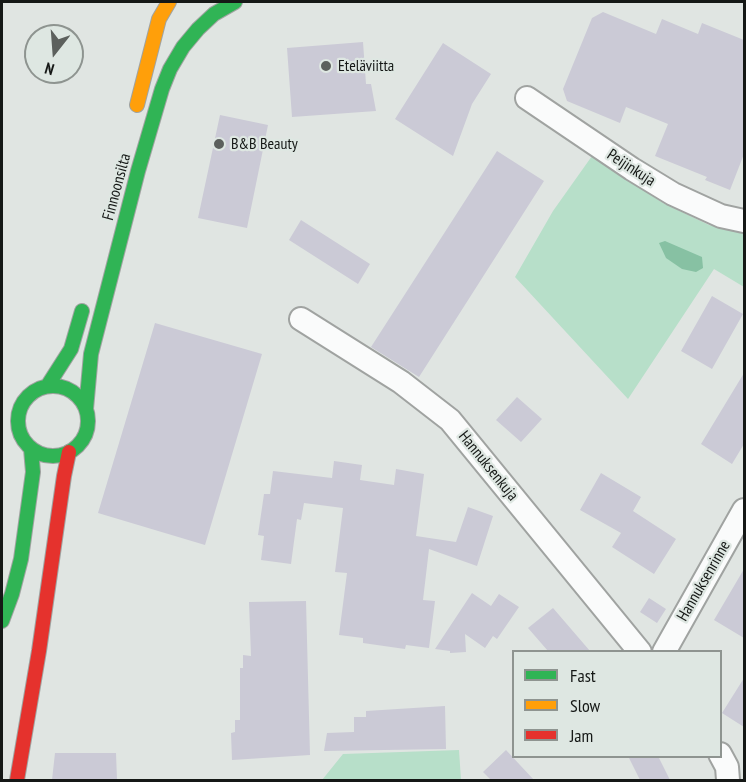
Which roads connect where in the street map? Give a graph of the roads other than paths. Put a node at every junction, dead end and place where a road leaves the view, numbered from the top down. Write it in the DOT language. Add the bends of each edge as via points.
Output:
graph roads {
  1 [pos="169,2"];
  2 [pos="235,2"];
  3 [pos="527,98"];
  4 [pos="133,120"];
  5 [pos="744,221"];
  6 [pos="86,296"];
  7 [pos="301,319"];
  8 [pos="48,385"];
  9 [pos="86,409"];
  10 [pos="2,428"];
  11 [pos="18,428"];
  12 [pos="31,449"];
  13 [pos="69,452"];
  14 [pos="744,510"];
  15 [pos="2,621"];
  16 [pos="639,650"];
  17 [pos="665,650"];
  18 [pos="722,758"];
  19 [pos="17,780"];
  20 [pos="728,780"];
  1 -- 4 [label="main road" via="159,19"];
  2 -- 9 [label="main road, Finnoonsilta" via="213,14 198,29 183,47 162,89 91,354"];
  3 -- 5 [label="street, Peijinkuja" via="665,189 721,216"];
  6 -- 8 [label="main road" via="70,349"];
  7 -- 16 [label="street, Hannuksenkuja" via="401,382 450,420"];
  8 -- 9 [label="main road" via="71,390"];
  8 -- 11 [label="main road" via="19,399"];
  9 -- 13 [label="main road" via="86,433"];
  10 -- 11 [label="main road"];
  11 -- 12 [label="main road"];
  12 -- 13 [label="main road" via="43,455"];
  12 -- 15 [label="main road" via="33,472 21,559"];
  13 -- 19 [label="main road"];
  14 -- 17 [label="street, Hannuksenrinne"];
  18 -- 20 [label="street"];
}
